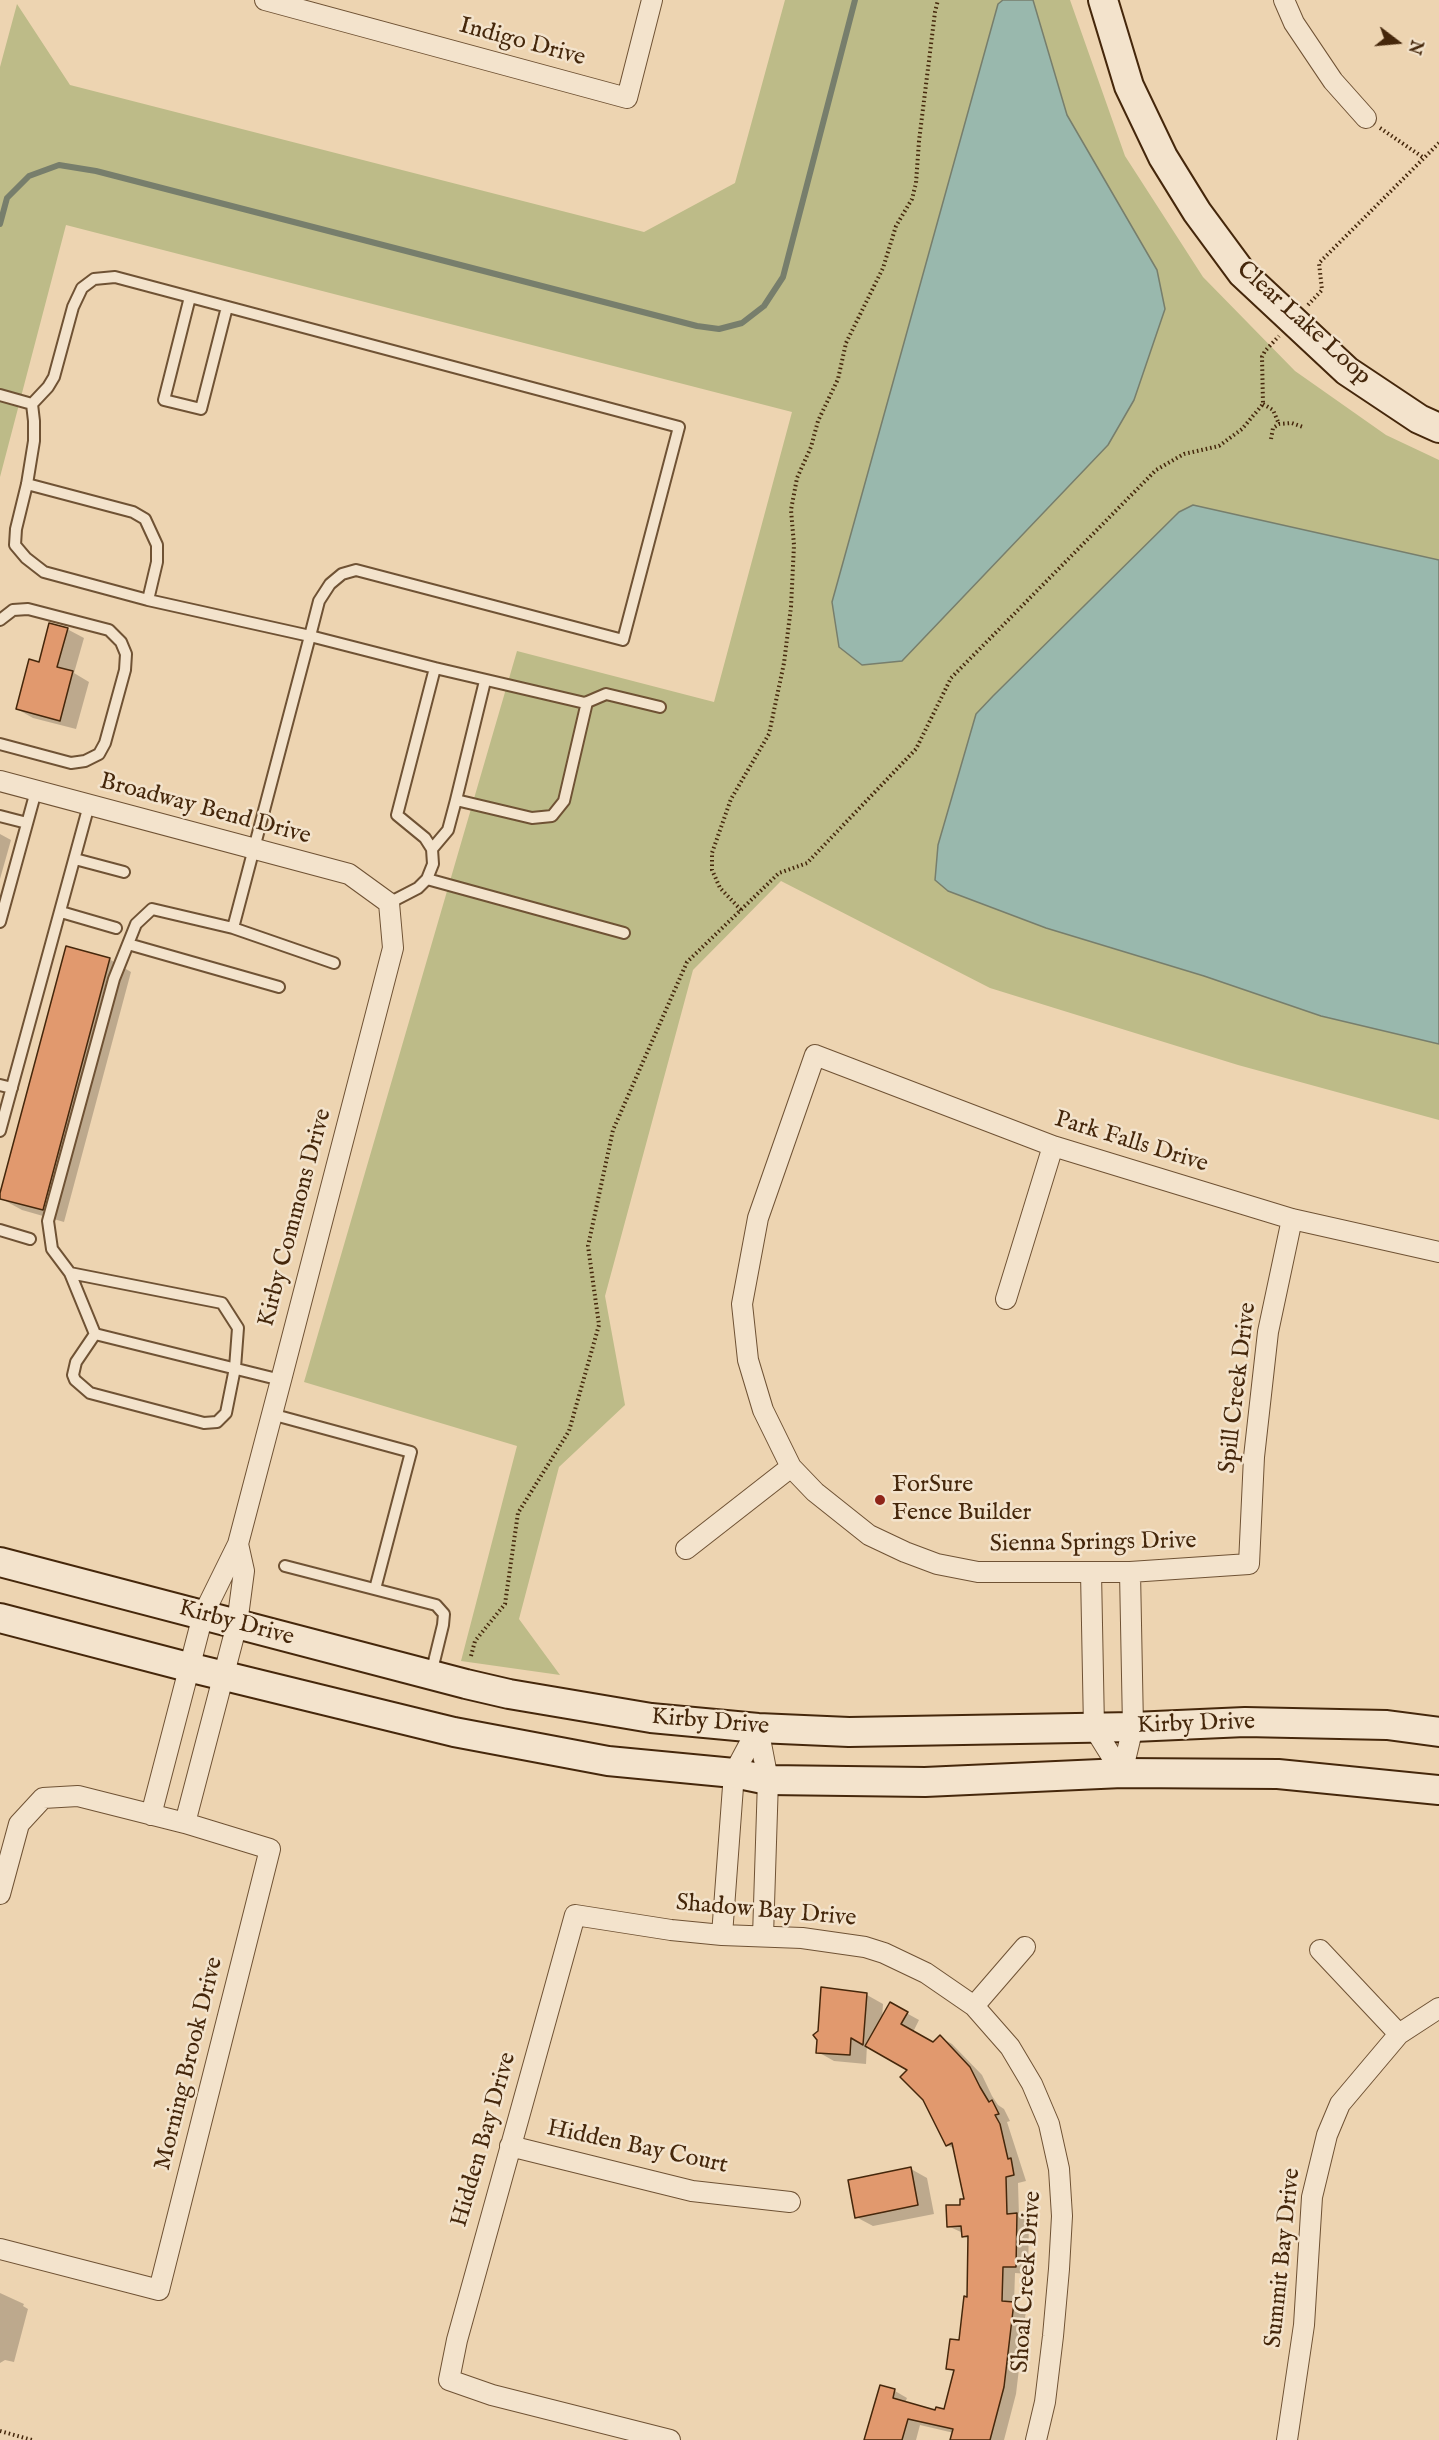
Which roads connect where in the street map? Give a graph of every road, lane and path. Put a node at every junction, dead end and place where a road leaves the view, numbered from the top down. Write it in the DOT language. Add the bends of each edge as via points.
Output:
graph roads {
  1 [pos="265,0"];
  2 [pos="652,0"];
  3 [pos="939,0"];
  4 [pos="1103,0"];
  5 [pos="1284,0"];
  6 [pos="1366,118"];
  7 [pos="1439,143"];
  8 [pos="1424,158"];
  9 [pos="190,297"];
  10 [pos="1307,306"];
  11 [pos="227,307"];
  12 [pos="1282,332"];
  13 [pos="0,395"];
  14 [pos="1263,404"];
  15 [pos="32,405"];
  16 [pos="1279,424"];
  17 [pos="1303,427"];
  18 [pos="1439,428"];
  19 [pos="1271,439"];
  20 [pos="27,484"];
  21 [pos="148,600"];
  22 [pos="0,620"];
  23 [pos="310,636"];
  24 [pos="435,668"];
  25 [pos="485,681"];
  26 [pos="587,702"];
  27 [pos="660,706"];
  28 [pos="0,744"];
  29 [pos="0,782"];
  30 [pos="36,791"];
  31 [pos="456,800"];
  32 [pos="88,805"];
  33 [pos="0,816"];
  34 [pos="27,823"];
  35 [pos="254,849"];
  36 [pos="432,849"];
  37 [pos="75,859"];
  38 [pos="124,872"];
  39 [pos="427,879"];
  40 [pos="388,903"];
  41 [pos="741,910"];
  42 [pos="61,912"];
  43 [pos="0,922"];
  44 [pos="233,927"];
  45 [pos="116,928"];
  46 [pos="624,933"];
  47 [pos="128,944"];
  48 [pos="334,963"];
  49 [pos="279,987"];
  50 [pos="0,1085"];
  51 [pos="12,1088"];
  52 [pos="0,1131"];
  53 [pos="1053,1146"];
  54 [pos="1292,1219"];
  55 [pos="0,1230"];
  56 [pos="30,1239"];
  57 [pos="1439,1252"];
  58 [pos="70,1273"];
  59 [pos="1006,1299"];
  60 [pos="95,1334"];
  61 [pos="235,1368"];
  62 [pos="281,1380"];
  63 [pos="272,1414"];
  64 [pos="791,1467"];
  65 [pos="237,1544"];
  66 [pos="686,1549"];
  67 [pos="0,1562"];
  68 [pos="1249,1564"];
  69 [pos="285,1566"];
  70 [pos="1090,1572"];
  71 [pos="1130,1572"];
  72 [pos="375,1589"];
  73 [pos="203,1616"];
  74 [pos="0,1618"];
  75 [pos="237,1624"];
  76 [pos="471,1656"];
  77 [pos="188,1667"];
  78 [pos="431,1674"];
  79 [pos="224,1676"];
  80 [pos="1133,1727"];
  81 [pos="758,1728"];
  82 [pos="1094,1728"];
  83 [pos="1439,1732"];
  84 [pos="734,1773"];
  85 [pos="1122,1773"];
  86 [pos="768,1780"];
  87 [pos="1439,1790"];
  88 [pos="151,1815"];
  89 [pos="186,1823"];
  90 [pos="0,1894"];
  91 [pos="575,1915"];
  92 [pos="722,1935"];
  93 [pos="763,1936"];
  94 [pos="1025,1947"];
  95 [pos="1320,1950"];
  96 [pos="974,2006"];
  97 [pos="1439,2008"];
  98 [pos="1399,2034"];
  99 [pos="510,2146"];
  100 [pos="790,2202"];
  101 [pos="0,2249"];
  102 [pos="0,2432"];
  103 [pos="32,2440"];
  104 [pos="670,2440"];
  105 [pos="1036,2440"];
  106 [pos="1287,2440"];
  1 -- 2 [label="street, Indigo Drive" via="627,98"];
  3 -- 41 [label="path" via="912,199 896,226 883,268 846,343 838,379 797,478 791,510 791,608 768,734 731,799 712,853 712,870 720,888"];
  4 -- 18 [label="main road, Clear Lake Loop" via="1129,86 1163,157 1242,273 1347,371"];
  5 -- 6 [label="street" via="1294,23 1333,81"];
  6 -- 8 [label="path"];
  7 -- 8 [label="path"];
  8 -- 10 [label="path" via="1318,263 1322,290"];
  9 -- 11 [label="lane"];
  9 -- 11 [label="lane" via="164,400 201,409"];
  9 -- 15 [label="lane" via="115,277 94,279 82,288 73,307 54,377"];
  11 -- 23 [label="lane" via="679,427 623,640 356,570 342,574 330,584 319,601"];
  12 -- 14 [label="path" via="1262,357"];
  13 -- 15 [label="lane"];
  14 -- 16 [label="path" via="1273,410"];
  14 -- 41 [label="path" via="1242,429 1220,446 1184,454 1156,470 951,678 908,757 807,863 779,873"];
  15 -- 20 [label="lane" via="34,441"];
  16 -- 17 [label="path"];
  16 -- 19 [label="path" via="1273,428"];
  20 -- 21 [label="lane" via="133,512 145,519 157,545 158,562"];
  20 -- 21 [label="lane" via="15,545 26,558 44,572"];
  21 -- 23 [label="lane"];
  22 -- 28 [label="lane" via="13,610 28,609 109,630 126,654 125,670 99,754 71,763"];
  23 -- 24 [label="lane"];
  23 -- 35 [label="lane"];
  24 -- 25 [label="lane"];
  24 -- 36 [label="lane" via="397,815 425,838"];
  25 -- 26 [label="lane"];
  25 -- 31 [label="lane"];
  26 -- 27 [label="lane" via="606,694"];
  26 -- 31 [label="lane" via="564,801 552,816 532,818"];
  29 -- 30 [label="street, Broadway Bend Drive"];
  30 -- 32 [label="street, Broadway Bend Drive"];
  30 -- 34 [label="lane"];
  31 -- 36 [label="lane" via="448,830"];
  32 -- 35 [label="street, Broadway Bend Drive"];
  32 -- 37 [label="lane"];
  33 -- 34 [label="lane"];
  34 -- 43 [label="lane"];
  35 -- 40 [label="street, Broadway Bend Drive" via="349,874"];
  35 -- 44 [label="lane"];
  36 -- 39 [label="lane" via="433,864"];
  37 -- 38 [label="lane"];
  37 -- 42 [label="lane"];
  39 -- 40 [label="lane"];
  39 -- 46 [label="lane"];
  40 -- 62 [label="street, Kirby Commons Drive" via="393,948"];
  41 -- 76 [label="path" via="687,962 613,1130 588,1246 599,1325 569,1431 518,1513 505,1604 474,1641"];
  42 -- 45 [label="lane"];
  42 -- 51 [label="lane"];
  44 -- 47 [label="lane" via="152,909 136,924"];
  44 -- 48 [label="lane"];
  47 -- 49 [label="lane"];
  47 -- 58 [label="lane" via="114,979 48,1221 52,1250"];
  50 -- 51 [label="lane"];
  51 -- 52 [label="lane"];
  53 -- 54 [label="street, Park Falls Drive"];
  53 -- 59 [label="street"];
  53 -- 64 [label="street, Park Falls Drive" via="815,1055 758,1218 742,1304 748,1360 760,1400"];
  54 -- 57 [label="street, Park Falls Drive"];
  54 -- 68 [label="street, Spill Creek Drive" via="1268,1332 1254,1457"];
  55 -- 56 [label="lane"];
  58 -- 60 [label="lane"];
  58 -- 61 [label="lane" via="222,1303 238,1328"];
  60 -- 61 [label="lane"];
  60 -- 61 [label="lane" via="76,1362 75,1380 90,1393 204,1423 217,1422 226,1413"];
  61 -- 62 [label="lane"];
  62 -- 63 [label="street, Kirby Commons Drive"];
  63 -- 65 [label="street, Kirby Commons Drive"];
  63 -- 72 [label="lane" via="411,1452"];
  64 -- 66 [label="street"];
  64 -- 70 [label="street, Sienna Springs Drive" via="839,1513 869,1534 937,1564 978,1572"];
  65 -- 73 [label="street, Kirby Commons Drive"];
  65 -- 75 [label="street, Kirby Commons Drive" via="244,1571"];
  67 -- 73 [label="main road, Kirby Drive"];
  68 -- 71 [label="street, Sienna Springs Drive"];
  69 -- 72 [label="lane"];
  70 -- 71 [label="street, Sienna Springs Drive"];
  70 -- 82 [label="street"];
  71 -- 80 [label="street"];
  72 -- 78 [label="lane" via="436,1605 444,1614"];
  73 -- 75 [label="main road, Kirby Drive"];
  73 -- 77 [label="street, Kirby Commons Drive"];
  74 -- 77 [label="main road, Kirby Drive"];
  75 -- 78 [label="main road, Kirby Drive"];
  75 -- 79 [label="street, Kirby Commons Drive"];
  77 -- 79 [label="main road, Kirby Drive"];
  77 -- 88 [label="street, Kirby Commons Drive"];
  78 -- 81 [label="main road, Kirby Drive" via="508,1694 651,1718"];
  79 -- 84 [label="main road, Kirby Drive" via="520,1745 608,1761"];
  79 -- 89 [label="street, Kirby Commons Drive"];
  80 -- 82 [label="main road, Kirby Drive"];
  80 -- 83 [label="main road, Kirby Drive" via="1245,1722 1387,1725"];
  80 -- 85 [label="street"];
  81 -- 82 [label="main road, Kirby Drive" via="849,1732"];
  81 -- 84 [label="street"];
  81 -- 86 [label="street"];
  82 -- 85 [label="street"];
  84 -- 86 [label="main road, Kirby Drive"];
  84 -- 92 [label="street"];
  85 -- 86 [label="main road, Kirby Drive" via="925,1782"];
  85 -- 87 [label="main road, Kirby Drive" via="1278,1774"];
  86 -- 93 [label="street"];
  88 -- 89 [label="street"];
  88 -- 90 [label="street" via="78,1796 43,1798 19,1824"];
  89 -- 101 [label="street, Morning Brook Drive" via="270,1850 159,2290"];
  91 -- 92 [label="street, Shadow Bay Drive"];
  91 -- 99 [label="street, Hidden Bay Drive"];
  92 -- 93 [label="street, Shadow Bay Drive"];
  93 -- 96 [label="street, Shadow Bay Drive" via="830,1941 884,1953 926,1973"];
  94 -- 96 [label="street"];
  95 -- 98 [label="street"];
  96 -- 105 [label="street, Shoal Creek Drive" via="1010,2047 1032,2084 1049,2124 1059,2169 1062,2216 1058,2280 1045,2402"];
  97 -- 98 [label="street, Summit Bay Drive"];
  98 -- 106 [label="street, Summit Bay Drive" via="1340,2104 1327,2135 1312,2197 1304,2325"];
  99 -- 100 [label="street, Hidden Bay Court" via="692,2191"];
  99 -- 104 [label="street, Hidden Bay Drive" via="449,2380 492,2395"];
  102 -- 103 [label="path"];
}
